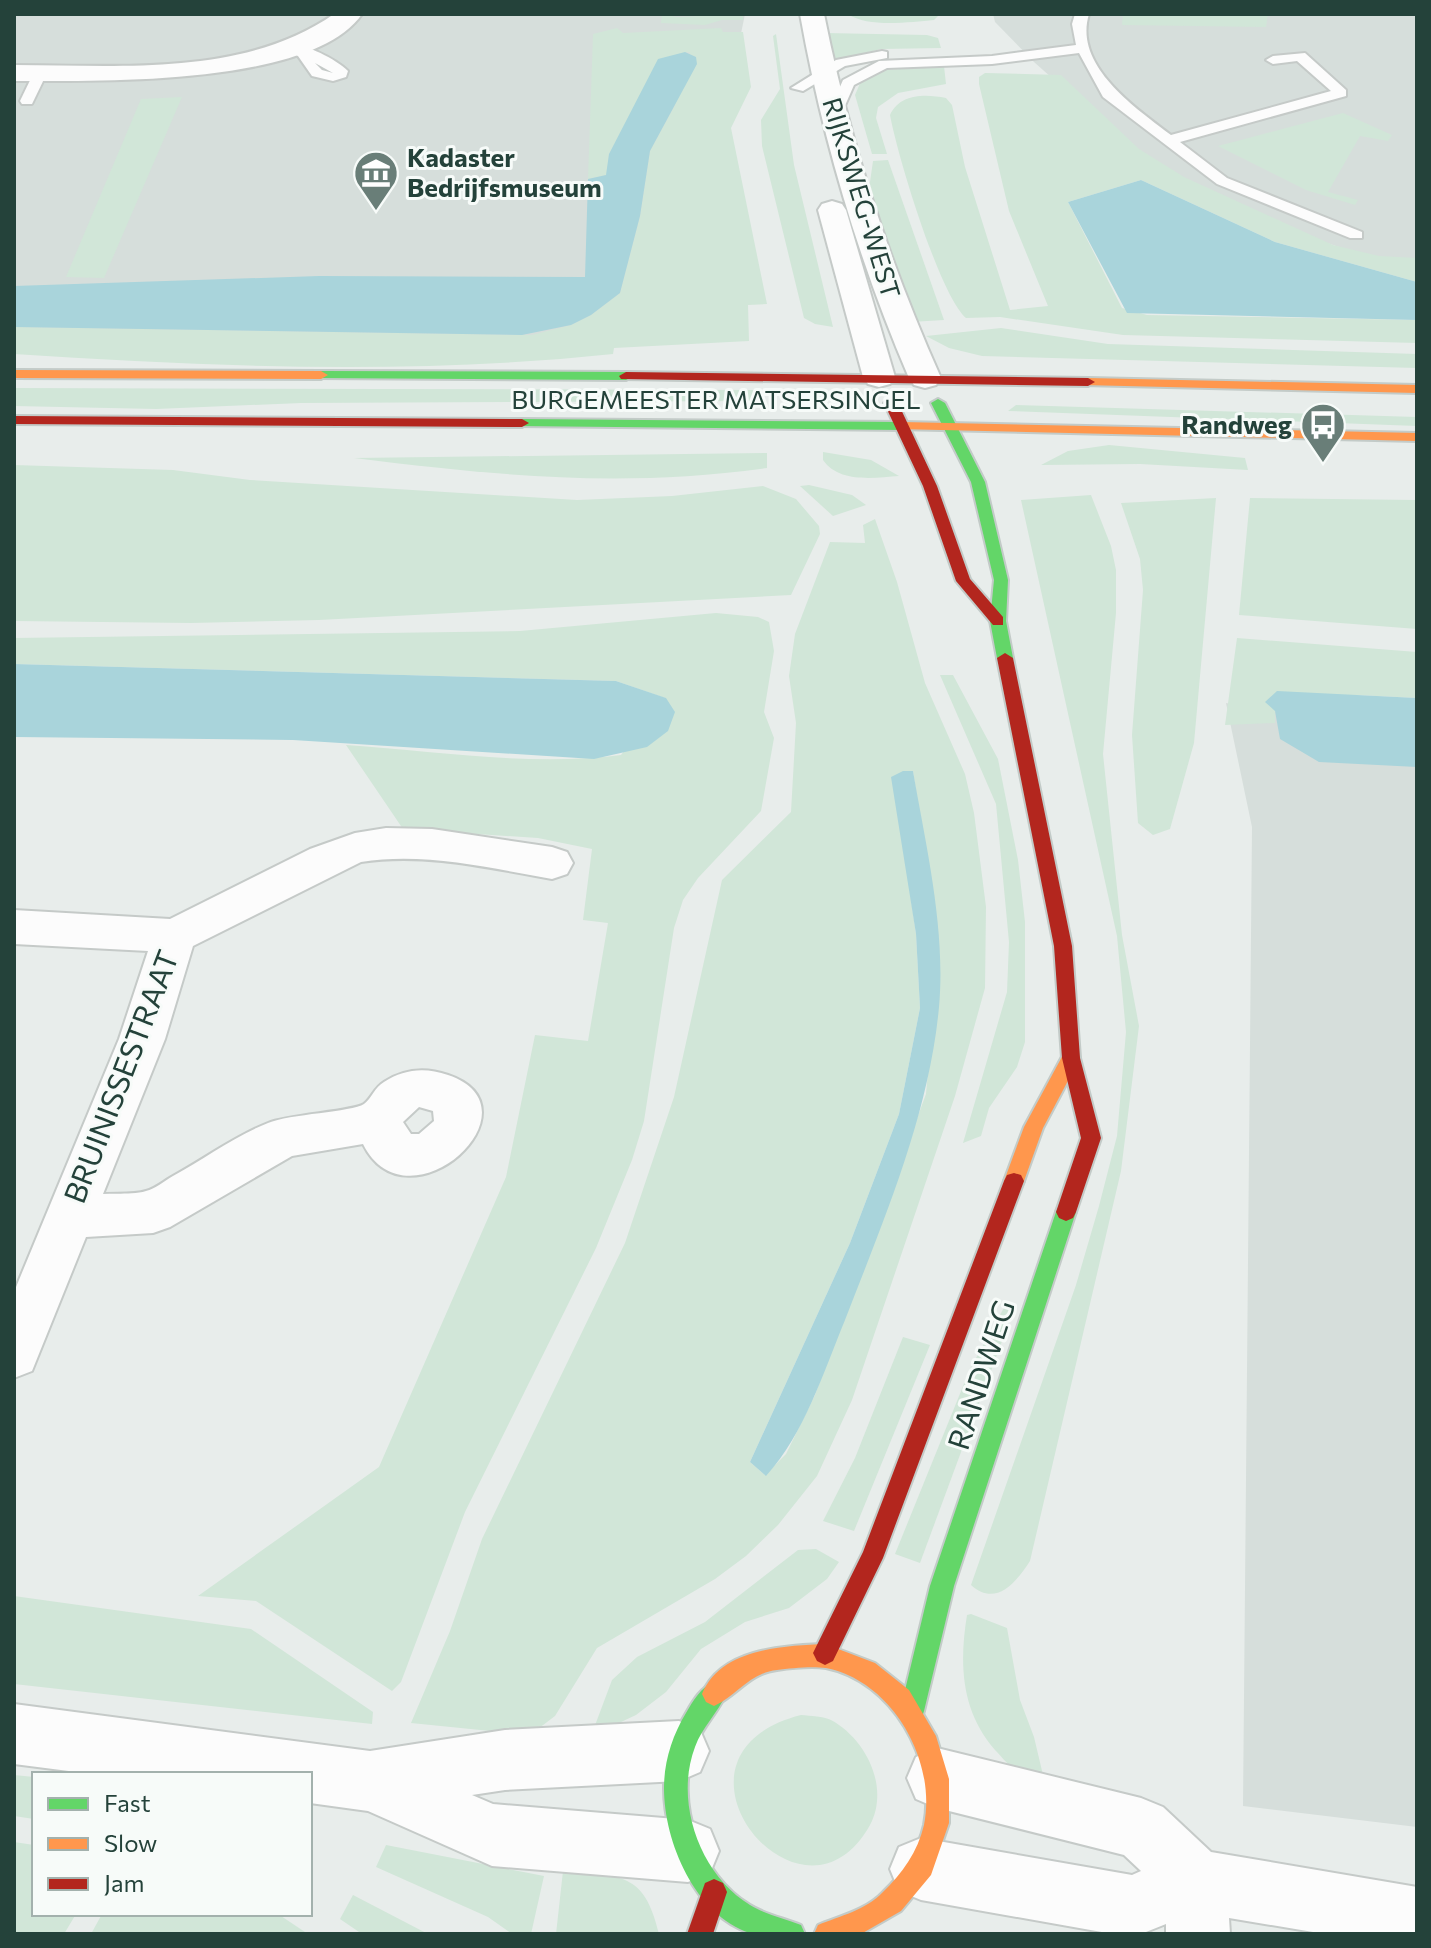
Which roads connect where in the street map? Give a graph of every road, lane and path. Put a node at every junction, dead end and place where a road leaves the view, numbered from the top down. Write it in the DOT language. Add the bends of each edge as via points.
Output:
graph roads {
  1 [pos="350,14"];
  2 [pos="812,14"];
  3 [pos="1082,14"];
  4 [pos="1083,48"];
  5 [pos="1020,55"];
  6 [pos="792,57"];
  7 [pos="1273,60"];
  8 [pos="27,73"];
  9 [pos="815,97"];
  10 [pos="27,101"];
  11 [pos="1165,141"];
  12 [pos="826,189"];
  13 [pos="1356,235"];
  14 [pos="14,374"];
  15 [pos="879,377"];
  16 [pos="925,378"];
  17 [pos="1417,389"];
  18 [pos="14,420"];
  19 [pos="902,426"];
  20 [pos="949,426"];
  21 [pos="1048,429"];
  22 [pos="1417,437"];
  23 [pos="1015,448"];
  24 [pos="995,464"];
  25 [pos="978,482"];
  26 [pos="998,621"];
  27 [pos="552,863"];
  28 [pos="14,927"];
  29 [pos="175,936"];
  30 [pos="1071,1058"];
  31 [pos="379,1121"];
  32 [pos="69,1217"];
  33 [pos="14,1354"];
  34 [pos="825,1653"];
  35 [pos="912,1711"];
  36 [pos="14,1734"];
  37 [pos="679,1751"];
  38 [pos="302,1772"];
  39 [pos="312,1773"];
  40 [pos="937,1778"];
  41 [pos="370,1781"];
  42 [pos="921,1869"];
  43 [pos="701,1871"];
  44 [pos="1197,1908"];
  45 [pos="1417,1918"];
  46 [pos="700,1934"];
  47 [pos="792,1934"];
  48 [pos="827,1934"];
  1 -- 8 [label="street" via="298,52 184,69"];
  2 -- 9 [label="street, RIJKSWEG-WEST"];
  3 -- 4 [label="lane"];
  4 -- 5 [label="lane"];
  4 -- 11 [label="lane" via="1108,94"];
  5 -- 9 [label="lane" via="884,64"];
  5 -- 9 [label="lane" via="989,51 866,56"];
  6 -- 9 [label="street, RIJKSWEG-WEST"];
  7 -- 11 [label="lane" via="1300,56 1341,93"];
  8 -- 10 [label="lane"];
  9 -- 16 [label="street, RIJKSWEG-WEST"];
  11 -- 13 [label="lane" via="1222,181"];
  12 -- 15 [label="street, RIJKSWEG-WEST"];
  14 -- 15 [label="main road, BURGEMEESTER MATSERSINGEL"];
  15 -- 16 [label="main road, BURGEMEESTER MATSERSINGEL"];
  15 -- 19 [label="main road, RANDWEG"];
  16 -- 17 [label="main road, BURGEMEESTER MATSERSINGEL"];
  16 -- 20 [label="main road, RANDWEG"];
  18 -- 19 [label="main road, BURGEMEESTER MATSERSINGEL"];
  19 -- 20 [label="main road, BURGEMEESTER MATSERSINGEL"];
  19 -- 26 [label="main road, RANDWEG" via="930,486 963,581"];
  20 -- 21 [label="main road, BURGEMEESTER MATSERSINGEL"];
  20 -- 25 [label="main road, RANDWEG"];
  21 -- 22 [label="main road, BURGEMEESTER MATSERSINGEL"];
  21 -- 23 [label="main road"];
  24 -- 25 [label="main road"];
  25 -- 26 [label="main road, RANDWEG" via="1001,580"];
  26 -- 30 [label="main road, RANDWEG" via="1063,946"];
  27 -- 29 [label="street, BRUINISSESTRAAT" via="432,844 355,848"];
  28 -- 29 [label="street, BRUINISSESTRAAT"];
  29 -- 32 [label="street, BRUINISSESTRAAT" via="142,1039"];
  30 -- 34 [label="main road, RANDWEG" via="1034,1127 872,1558"];
  30 -- 35 [label="main road, RANDWEG" via="1091,1138 942,1586"];
  31 -- 32 [label="street, BRUINISSESTRAAT" via="282,1138 153,1212"];
  32 -- 33 [label="street, BRUINISSESTRAAT"];
  34 -- 35 [label="main road" via="858,1664 887,1683"];
  34 -- 37 [label="main road" via="787,1653 751,1663 720,1684 695,1714"];
  35 -- 40 [label="main road" via="929,1742"];
  36 -- 38 [label="street"];
  37 -- 41 [label="street" via="505,1760"];
  37 -- 43 [label="main road" via="678,1819"];
  39 -- 41 [label="street"];
  40 -- 42 [label="main road" via="934,1841"];
  40 -- 44 [label="street" via="1141,1829"];
  41 -- 43 [label="street" via="492,1835"];
  42 -- 44 [label="street" via="1132,1906"];
  42 -- 48 [label="main road" via="894,1902 860,1926"];
  43 -- 46 [label="main road"];
  43 -- 47 [label="main road" via="745,1917"];
  44 -- 45 [label="street"];
}
